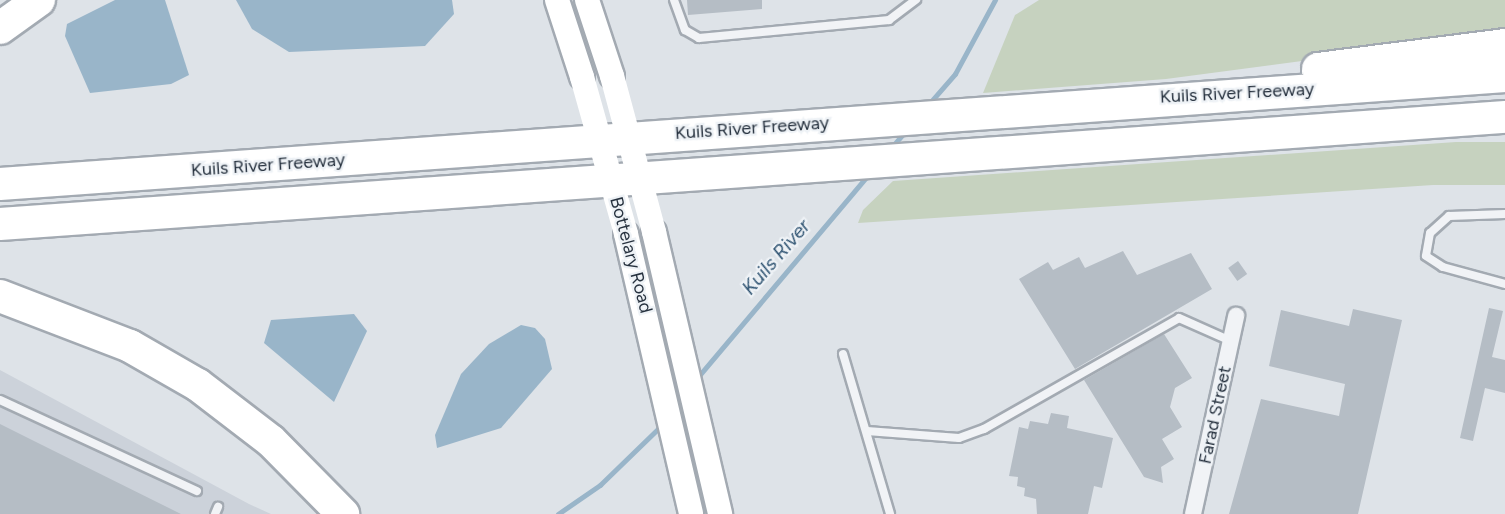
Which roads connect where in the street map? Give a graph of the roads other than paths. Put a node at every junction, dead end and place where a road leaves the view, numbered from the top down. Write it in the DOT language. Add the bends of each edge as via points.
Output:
graph roads {
  1 [pos="39,0"];
  2 [pos="557,0"];
  3 [pos="587,0"];
  4 [pos="674,0"];
  5 [pos="916,0"];
  6 [pos="0,28"];
  7 [pos="1505,45"];
  8 [pos="1505,76"];
  9 [pos="1170,96"];
  10 [pos="1505,117"];
  11 [pos="1440,122"];
  12 [pos="1505,129"];
  13 [pos="0,184"];
  14 [pos="1505,214"];
  15 [pos="0,224"];
  16 [pos="1505,284"];
  17 [pos="0,296"];
  18 [pos="1236,316"];
  19 [pos="1231,341"];
  20 [pos="843,354"];
  21 [pos="0,400"];
  22 [pos="867,431"];
  23 [pos="196,491"];
  24 [pos="689,503"];
  25 [pos="341,511"];
  26 [pos="720,514"];
  27 [pos="890,514"];
  28 [pos="1194,514"];
  1 -- 6 [label="highway"];
  2 -- 24 [label="main road, Bottelary Road, bridge" via="650,324"];
  3 -- 26 [label="main road, Bottelary Road, bridge" via="612,76 674,305"];
  4 -- 5 [label="lane" via="685,30 699,38 889,20"];
  7 -- 9 [label="highway" via="1222,82"];
  8 -- 9 [label="highway, Kuils River Freeway"];
  9 -- 13 [label="highway, Kuils River Freeway"];
  10 -- 11 [label="highway"];
  11 -- 12 [label="highway"];
  11 -- 15 [label="highway"];
  14 -- 16 [label="lane" via="1449,216 1430,232 1426,256 1443,267"];
  17 -- 25 [label="highway" via="112,337 198,386 271,441"];
  18 -- 19 [label="street, Farad Street"];
  19 -- 22 [label="lane" via="1179,318 984,429 959,438"];
  19 -- 28 [label="street, Farad Street"];
  20 -- 22 [label="lane"];
  21 -- 23 [label="lane"];
  22 -- 27 [label="lane"];
}
